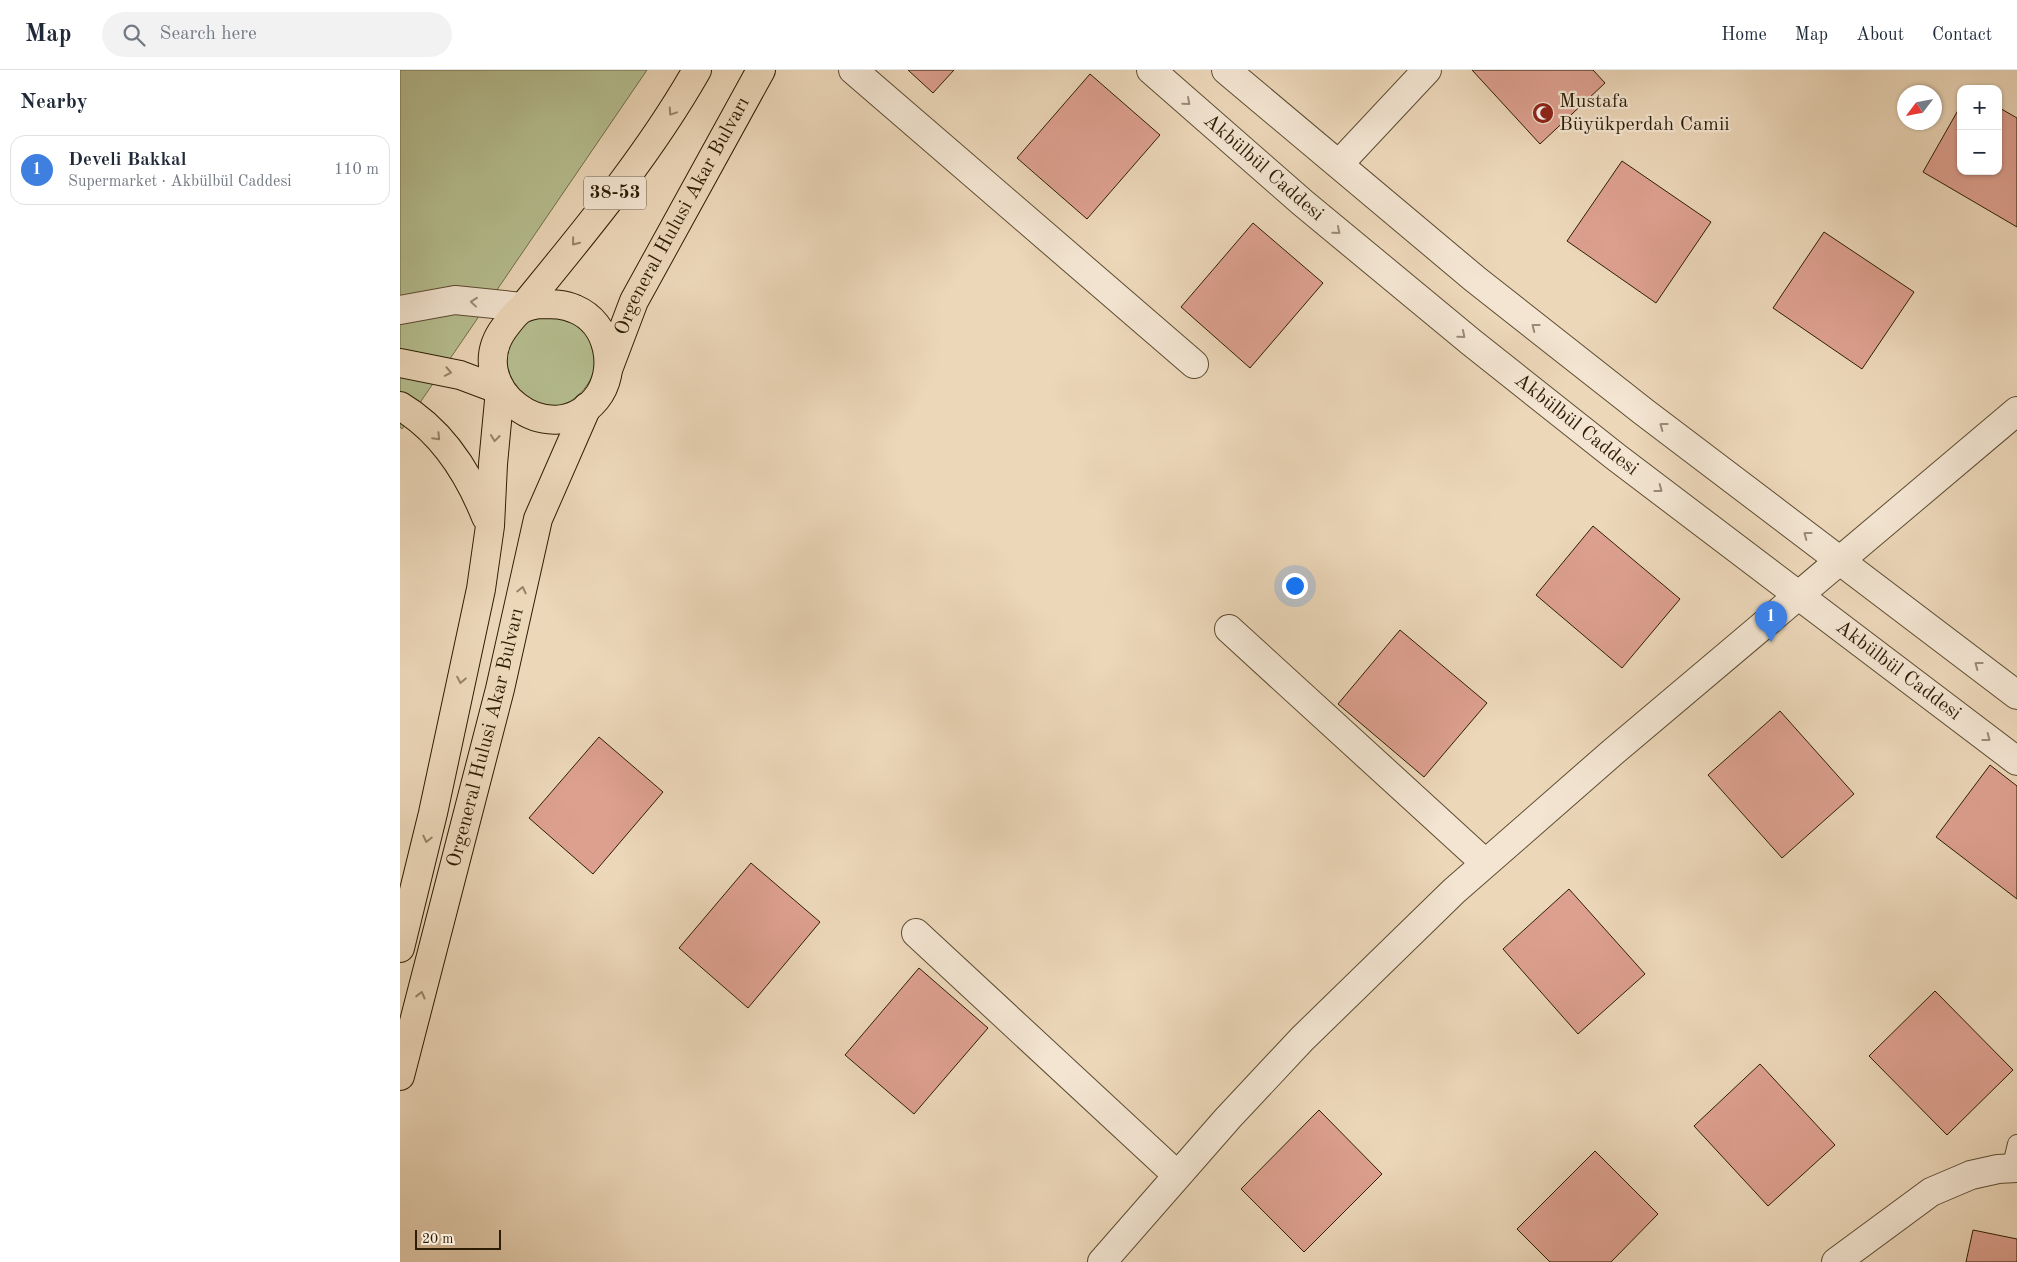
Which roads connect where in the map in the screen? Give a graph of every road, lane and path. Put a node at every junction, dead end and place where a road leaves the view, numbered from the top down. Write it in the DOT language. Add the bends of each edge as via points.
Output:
graph roads {
  1 [pos="697,70"];
  2 [pos="761,70"];
  3 [pos="853,70"];
  4 [pos="1151,70"];
  5 [pos="1226,70"];
  6 [pos="1427,70"];
  7 [pos="1339,164"];
  8 [pos="523,307"];
  9 [pos="400,310"];
  10 [pos="400,363"];
  11 [pos="1194,364"];
  12 [pos="609,367"];
  13 [pos="500,390"];
  14 [pos="400,406"];
  15 [pos="587,407"];
  16 [pos="2017,411"];
  17 [pos="490,526"];
  18 [pos="1839,560"];
  19 [pos="1799,594"];
  20 [pos="1229,629"];
  21 [pos="2017,695"];
  22 [pos="2017,761"];
  23 [pos="1485,863"];
  24 [pos="916,934"];
  25 [pos="400,948"];
  26 [pos="400,1076"];
  27 [pos="2015,1160"];
  28 [pos="1177,1175"];
  29 [pos="1102,1262"];
  30 [pos="1836,1262"];
  1 -- 8 [label="main road, 38-53, one-way" via="675,109 610,200"];
  2 -- 12 [label="main road, Orgeneral Hulusi Akar Bulvarı" via="634,301"];
  3 -- 11 [label="street"];
  4 -- 19 [label="street, Akbülbül Caddesi, one-way" via="1303,203 1471,342 1609,452"];
  5 -- 7 [label="street"];
  6 -- 7 [label="street"];
  18 -- 7 [label="street, one-way" via="1476,280"];
  8 -- 9 [label="street, one-way" via="455,300"];
  8 -- 12 [label="main road" via="559,304 576,309 591,319 602,333 608,349"];
  8 -- 13 [label="main road" via="500,334 494,350 494,370"];
  10 -- 13 [label="main road, one-way" via="460,375"];
  12 -- 15 [label="main road" via="601,391"];
  13 -- 15 [label="main road" via="513,405 530,416 550,420 570,417"];
  13 -- 17 [label="main road, Orgeneral Hulusi Akar Bulvarı, one-way"];
  14 -- 17 [label="main road, one-way" via="414,414 461,465 473,483"];
  26 -- 15 [label="main road, Orgeneral Hulusi Akar Bulvarı, one-way" via="500,689 538,519"];
  16 -- 18 [label="street"];
  17 -- 25 [label="main road, Orgeneral Hulusi Akar Bulvarı, one-way" via="481,588 451,732"];
  18 -- 19 [label="street"];
  21 -- 18 [label="street, one-way"];
  19 -- 22 [label="street, Akbülbül Caddesi, one-way"];
  19 -- 23 [label="street"];
  20 -- 23 [label="street"];
  23 -- 28 [label="street" via="1302,1039"];
  24 -- 28 [label="street"];
  27 -- 30 [label="street" via="1931,1192"];
  28 -- 29 [label="street"];
}
